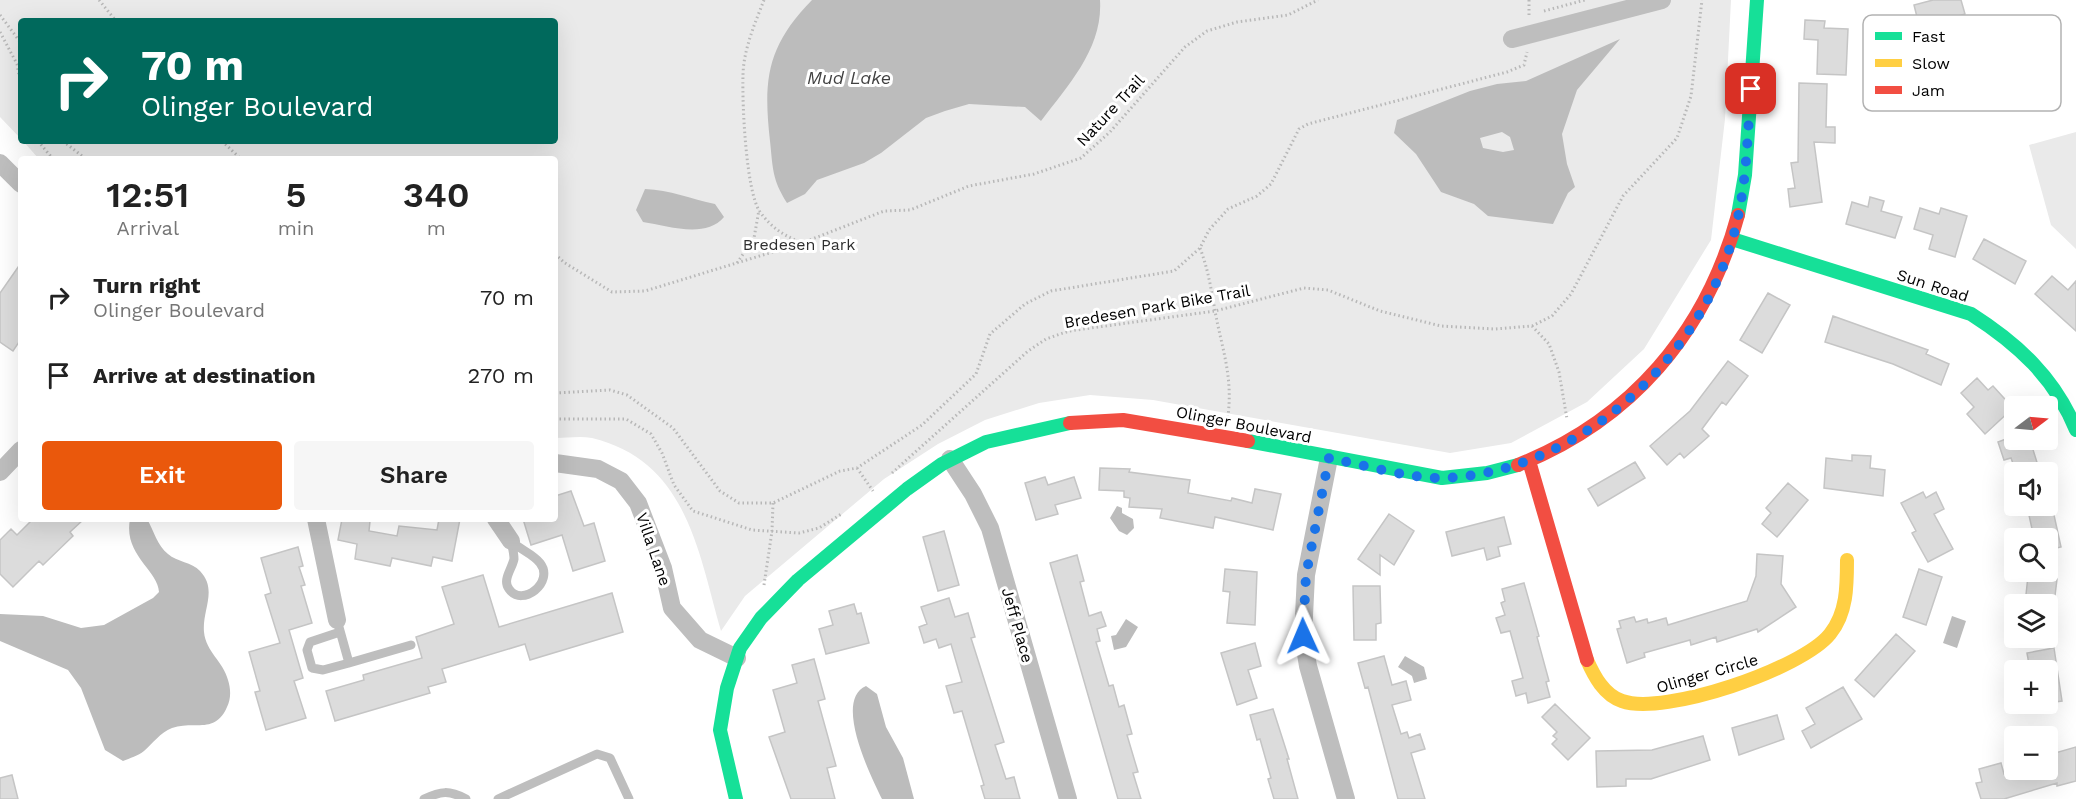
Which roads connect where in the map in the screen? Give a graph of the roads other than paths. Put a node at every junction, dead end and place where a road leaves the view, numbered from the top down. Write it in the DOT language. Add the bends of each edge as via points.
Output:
graph roads {
  1 [pos="1662,0"];
  2 [pos="1757,0"];
  3 [pos="1519,43"];
  4 [pos="2,165"];
  5 [pos="18,181"];
  6 [pos="1732,239"];
  7 [pos="2076,430"];
  8 [pos="18,452"];
  9 [pos="1329,458"];
  10 [pos="950,459"];
  11 [pos="1529,461"];
  12 [pos="558,463"];
  13 [pos="2,465"];
  14 [pos="317,522"];
  15 [pos="498,522"];
  16 [pos="511,541"];
  17 [pos="1847,560"];
  18 [pos="338,626"];
  19 [pos="411,645"];
  20 [pos="737,658"];
  21 [pos="349,663"];
  22 [pos="424,799"];
  23 [pos="466,799"];
  24 [pos="498,799"];
  25 [pos="629,799"];
  26 [pos="736,799"];
  27 [pos="1068,799"];
  28 [pos="1346,799"];
  1 -- 3 [label="street"];
  2 -- 6 [label="street, Olinger Boulevard" via="1742,203"];
  4 -- 5 [label="street"];
  6 -- 7 [label="street, Sun Road" via="1971,314 2001,332 2051,380"];
  6 -- 11 [label="street, Olinger Boulevard" via="1712,292 1688,332 1658,370 1625,402 1568,441"];
  8 -- 13 [label="street"];
  9 -- 10 [label="street, Olinger Boulevard" via="1123,420 1077,421 1032,429 986,442"];
  9 -- 11 [label="street, Olinger Boulevard" via="1442,478 1478,476"];
  9 -- 28 [label="street" via="1306,575 1303,636"];
  10 -- 20 [label="street, Olinger Boulevard" via="880,510 798,580 761,618"];
  10 -- 27 [label="street, Jeff Place" via="990,528"];
  11 -- 17 [label="street, Olinger Circle" via="1588,662 1607,692 1623,702 1658,705 1757,677 1804,657 1825,641 1837,623 1845,604"];
  12 -- 20 [label="street, Villa Lane" via="598,469 621,481 638,503 663,568 672,608 700,640"];
  14 -- 18 [label="street"];
  15 -- 16 [label="street"];
  16 -- 16 [label="lane" via="540,563 544,573 535,592 514,594 508,589 506,580 514,556"];
  18 -- 21 [label="lane"];
  18 -- 21 [label="lane" via="310,642 307,650 312,668 323,670"];
  19 -- 21 [label="lane"];
  20 -- 26 [label="street, Olinger Boulevard" via="720,730"];
  22 -- 23 [label="lane" via="441,791 454,792"];
  24 -- 25 [label="lane" via="597,754 610,758"];
}
